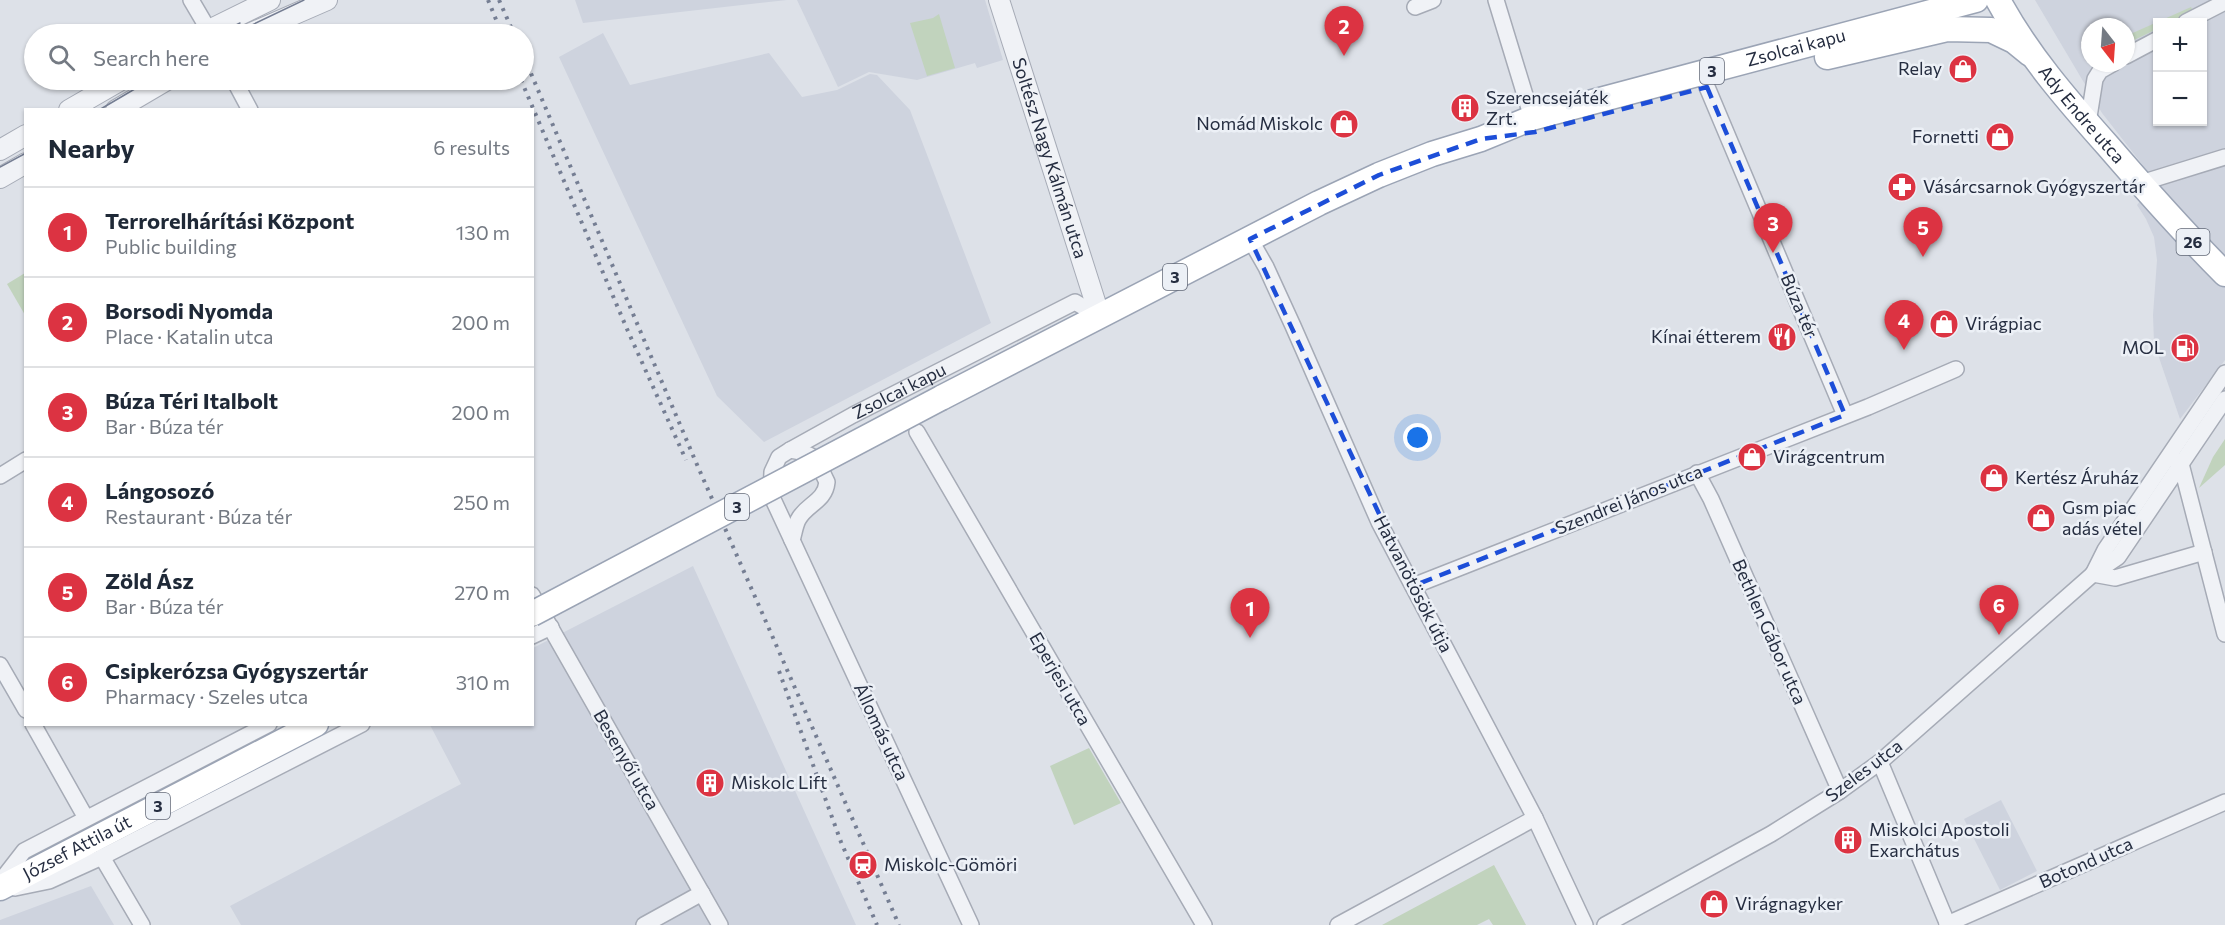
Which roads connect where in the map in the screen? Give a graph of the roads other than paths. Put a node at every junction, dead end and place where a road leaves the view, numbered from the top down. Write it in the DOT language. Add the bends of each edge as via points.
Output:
graph roads {
  1 [pos="191,0"];
  2 [pos="270,0"];
  3 [pos="327,0"];
  4 [pos="999,0"];
  5 [pos="1433,0"];
  6 [pos="1496,0"];
  7 [pos="1976,0"];
  8 [pos="1998,0"];
  9 [pos="2225,2"];
  10 [pos="2203,5"];
  11 [pos="1415,7"];
  12 [pos="2190,18"];
  13 [pos="203,24"];
  14 [pos="224,24"];
  15 [pos="272,24"];
  16 [pos="1947,29"];
  17 [pos="2001,34"];
  18 [pos="2153,41"];
  19 [pos="2135,51"];
  20 [pos="2030,54"];
  21 [pos="2099,72"];
  22 [pos="1707,87"];
  23 [pos="104,90"];
  24 [pos="150,90"];
  25 [pos="239,90"];
  26 [pos="72,108"];
  27 [pos="119,108"];
  28 [pos="249,108"];
  29 [pos="1532,118"];
  30 [pos="2088,123"];
  31 [pos="24,136"];
  32 [pos="1480,139"];
  33 [pos="0,150"];
  34 [pos="2225,157"];
  35 [pos="24,164"];
  36 [pos="0,178"];
  37 [pos="2140,183"];
  38 [pos="1250,239"];
  39 [pos="2225,274"];
  40 [pos="1100,317"];
  41 [pos="1956,369"];
  42 [pos="2225,373"];
  43 [pos="2225,399"];
  44 [pos="1845,415"];
  45 [pos="917,432"];
  46 [pos="790,450"];
  47 [pos="2175,460"];
  48 [pos="24,461"];
  49 [pos="1697,473"];
  50 [pos="0,476"];
  51 [pos="792,540"];
  52 [pos="2204,552"];
  53 [pos="2093,574"];
  54 [pos="1413,586"];
  55 [pos="534,600"];
  56 [pos="542,620"];
  57 [pos="534,633"];
  58 [pos="2225,634"];
  59 [pos="0,665"];
  60 [pos="24,707"];
  61 [pos="34,726"];
  62 [pos="265,726"];
  63 [pos="312,726"];
  64 [pos="358,726"];
  65 [pos="1880,762"];
  66 [pos="1840,791"];
  67 [pos="2225,802"];
  68 [pos="86,818"];
  69 [pos="1535,818"];
  70 [pos="102,857"];
  71 [pos="0,882"];
  72 [pos="0,889"];
  73 [pos="702,893"];
  74 [pos="142,925"];
  75 [pos="644,925"];
  76 [pos="720,925"];
  77 [pos="970,925"];
  78 [pos="1204,925"];
  79 [pos="1338,925"];
  80 [pos="1585,925"];
  81 [pos="1605,925"];
  82 [pos="1948,925"];
  1 -- 13 [label="street"];
  2 -- 14 [label="street"];
  3 -- 15 [label="street"];
  4 -- 40 [label="street, Soltész Nagy Kálmán utca"];
  5 -- 11 [label="street"];
  6 -- 29 [label="street"];
  7 -- 29 [label="main road, Zsolcai kapu / 3"];
  8 -- 16 [label="main road, 3" via="1981,18"];
  8 -- 17 [label="main road"];
  8 -- 20 [label="main road, Ady Endre utca / 26"];
  9 -- 10 [label="street"];
  10 -- 12 [label="street"];
  16 -- 17 [label="main road" via="1980,29"];
  16 -- 22 [label="main road, Zsolcai kapu / 3"];
  17 -- 20 [label="main road"];
  18 -- 19 [label="street"];
  20 -- 30 [label="main road, Ady Endre utca / 26"];
  21 -- 30 [label="street"];
  22 -- 32 [label="main road, Zsolcai kapu / 3" via="1535,132"];
  22 -- 44 [label="street, Búza tér"];
  23 -- 26 [label="street"];
  24 -- 27 [label="street"];
  25 -- 28 [label="street"];
  29 -- 32 [label="main road, Zsolcai kapu / 3"];
  30 -- 37 [label="main road, Ady Endre utca / 26"];
  31 -- 33 [label="street"];
  32 -- 38 [label="main road, Zsolcai kapu / 3" via="1379,175"];
  34 -- 37 [label="street"];
  35 -- 36 [label="street"];
  37 -- 39 [label="main road, Ady Endre utca / 26"];
  38 -- 40 [label="main road, Zsolcai kapu / 3"];
  38 -- 54 [label="street, Hatvanötösök útja" via="1293,326 1379,522"];
  40 -- 46 [label="street, Zsolcai kapu" via="1075,302"];
  40 -- 56 [label="main road, Zsolcai kapu / 3, bridge" via="941,399"];
  41 -- 44 [label="street"];
  42 -- 47 [label="street, Szeles utca"];
  43 -- 47 [label="street, Szeles utca"];
  44 -- 49 [label="street, Szendrei János utca"];
  45 -- 78 [label="street, Eperjesi utca"];
  46 -- 51 [label="street, Zsolcai kapu" via="779,457 772,472 771,495"];
  46 -- 51 [label="street" via="816,458 827,482 822,498 798,520"];
  47 -- 52 [label="street"];
  47 -- 53 [label="street, Szeles utca" via="2105,550"];
  48 -- 50 [label="street"];
  49 -- 54 [label="street, Szendrei János utca"];
  49 -- 66 [label="street, Bethlen Gábor utca"];
  51 -- 77 [label="street, Állomás utca"];
  52 -- 53 [label="street" via="2115,578"];
  52 -- 58 [label="street"];
  53 -- 65 [label="street, Szeles utca"];
  54 -- 69 [label="street, Hatvanötösök útja"];
  55 -- 56 [label="street, Besenyői utca"];
  56 -- 57 [label="street"];
  56 -- 73 [label="street, Besenyői utca"];
  59 -- 60 [label="street"];
  61 -- 68 [label="street"];
  62 -- 68 [label="street"];
  63 -- 72 [label="main road, József Attila út / 3"];
  64 -- 70 [label="street"];
  65 -- 66 [label="street, Szeles utca"];
  65 -- 82 [label="street"];
  66 -- 81 [label="street, Szeles utca" via="1771,834"];
  67 -- 82 [label="street, Botond utca"];
  68 -- 71 [label="street" via="24,851"];
  69 -- 79 [label="street"];
  69 -- 80 [label="street, Hatvanötösök útja"];
  70 -- 72 [label="street" via="49,881"];
  70 -- 74 [label="street"];
  73 -- 75 [label="street"];
  73 -- 76 [label="street, Besenyői utca"];
}
